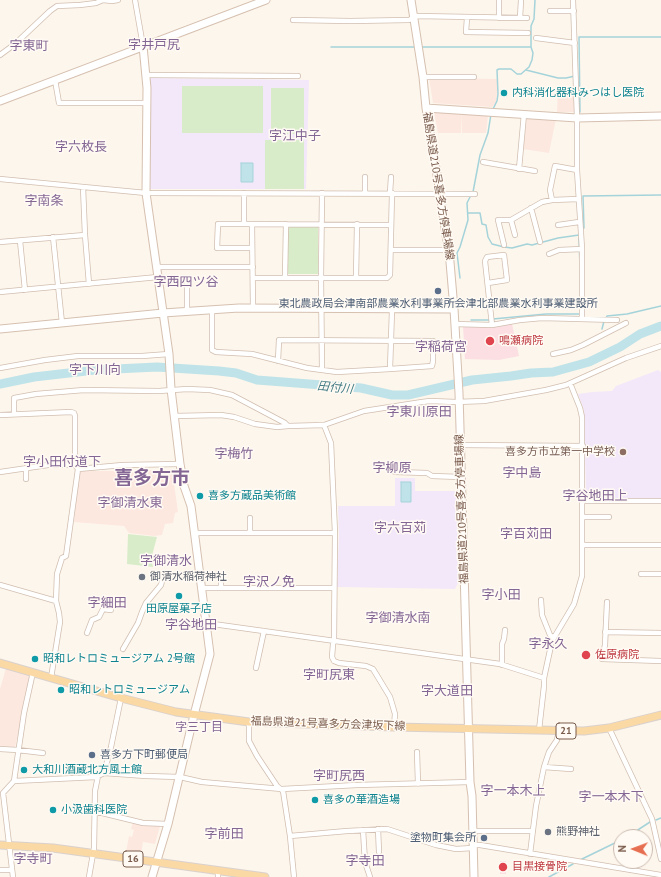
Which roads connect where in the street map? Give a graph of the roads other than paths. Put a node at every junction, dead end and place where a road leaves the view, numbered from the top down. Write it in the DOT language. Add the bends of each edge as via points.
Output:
graph roads {
  1 [pos="107,0"];
  2 [pos="118,0"];
  3 [pos="135,0"];
  4 [pos="266,0"];
  5 [pos="411,0"];
  6 [pos="499,0"];
  7 [pos="521,0"];
  8 [pos="573,0"];
  9 [pos="550,11"];
  10 [pos="574,11"];
  11 [pos="414,18"];
  12 [pos="467,18"];
  13 [pos="499,18"];
  14 [pos="520,18"];
  15 [pos="527,18"];
  16 [pos="293,20"];
  17 [pos="528,33"];
  18 [pos="536,38"];
  19 [pos="575,43"];
  20 [pos="143,46"];
  21 [pos="0,55"];
  22 [pos="147,75"];
  23 [pos="298,76"];
  24 [pos="423,77"];
  25 [pos="474,77"];
  26 [pos="55,80"];
  27 [pos="0,101"];
  28 [pos="147,104"];
  29 [pos="426,108"];
  30 [pos="524,114"];
  31 [pos="661,116"];
  32 [pos="577,118"];
  33 [pos="483,162"];
  34 [pos="519,169"];
  35 [pos="577,170"];
  36 [pos="535,171"];
  37 [pos="365,177"];
  38 [pos="390,177"];
  39 [pos="0,179"];
  40 [pos="83,188"];
  41 [pos="244,192"];
  42 [pos="146,193"];
  43 [pos="322,193"];
  44 [pos="365,193"];
  45 [pos="391,193"];
  46 [pos="440,193"];
  47 [pos="474,194"];
  48 [pos="578,199"];
  49 [pos="552,200"];
  50 [pos="531,208"];
  51 [pos="511,220"];
  52 [pos="579,222"];
  53 [pos="244,224"];
  54 [pos="252,224"];
  55 [pos="286,224"];
  56 [pos="321,224"];
  57 [pos="357,224"];
  58 [pos="391,225"];
  59 [pos="558,225"];
  60 [pos="85,235"];
  61 [pos="515,235"];
  62 [pos="53,238"];
  63 [pos="20,241"];
  64 [pos="0,242"];
  65 [pos="540,242"];
  66 [pos="504,245"];
  67 [pos="252,248"];
  68 [pos="582,249"];
  69 [pos="391,250"];
  70 [pos="448,250"];
  71 [pos="549,254"];
  72 [pos="252,266"];
  73 [pos="157,267"];
  74 [pos="158,277"];
  75 [pos="285,277"];
  76 [pos="321,277"];
  77 [pos="253,278"];
  78 [pos="356,278"];
  79 [pos="188,281"];
  80 [pos="488,283"];
  81 [pos="89,284"];
  82 [pos="57,286"];
  83 [pos="24,290"];
  84 [pos="0,292"];
  85 [pos="253,308"];
  86 [pos="322,308"];
  87 [pos="454,309"];
  88 [pos="212,310"];
  89 [pos="392,310"];
  90 [pos="187,312"];
  91 [pos="163,313"];
  92 [pos="582,318"];
  93 [pos="617,320"];
  94 [pos="62,323"];
  95 [pos="626,323"];
  96 [pos="454,324"];
  97 [pos="492,325"];
  98 [pos="0,329"];
  99 [pos="322,341"];
  100 [pos="391,341"];
  101 [pos="661,346"];
  102 [pos="553,354"];
  103 [pos="169,356"];
  104 [pos="278,361"];
  105 [pos="0,368"];
  106 [pos="390,369"];
  107 [pos="322,370"];
  108 [pos="570,383"];
  109 [pos="171,390"];
  110 [pos="459,402"];
  111 [pos="14,414"];
  112 [pos="0,415"];
  113 [pos="174,416"];
  114 [pos="324,425"];
  115 [pos="288,426"];
  116 [pos="460,445"];
  117 [pos="582,446"];
  118 [pos="180,464"];
  119 [pos="76,467"];
  120 [pos="26,468"];
  121 [pos="0,472"];
  122 [pos="395,472"];
  123 [pos="461,477"];
  124 [pos="26,479"];
  125 [pos="582,501"];
  126 [pos="661,501"];
  127 [pos="582,517"];
  128 [pos="609,517"];
  129 [pos="250,518"];
  130 [pos="194,532"];
  131 [pos="250,532"];
  132 [pos="334,532"];
  133 [pos="582,545"];
  134 [pos="661,545"];
  135 [pos="164,573"];
  136 [pos="641,574"];
  137 [pos="661,574"];
  138 [pos="221,575"];
  139 [pos="0,585"];
  140 [pos="202,588"];
  141 [pos="221,588"];
  142 [pos="334,588"];
  143 [pos="541,600"];
  144 [pos="56,601"];
  145 [pos="606,602"];
  146 [pos="111,610"];
  147 [pos="206,623"];
  148 [pos="505,630"];
  149 [pos="264,631"];
  150 [pos="605,632"];
  151 [pos="87,633"];
  152 [pos="661,633"];
  153 [pos="554,638"];
  154 [pos="334,641"];
  155 [pos="123,649"];
  156 [pos="467,659"];
  157 [pos="661,661"];
  158 [pos="0,663"];
  159 [pos="502,665"];
  160 [pos="256,668"];
  161 [pos="33,672"];
  162 [pos="51,678"];
  163 [pos="544,678"];
  164 [pos="121,698"];
  165 [pos="194,715"];
  166 [pos="661,715"];
  167 [pos="249,722"];
  168 [pos="394,727"];
  169 [pos="468,728"];
  170 [pos="609,728"];
  171 [pos="539,730"];
  172 [pos="559,731"];
  173 [pos="0,749"];
  174 [pos="18,750"];
  175 [pos="417,752"];
  176 [pos="43,753"];
  177 [pos="544,767"];
  178 [pos="571,769"];
  179 [pos="104,773"];
  180 [pos="97,776"];
  181 [pos="180,776"];
  182 [pos="14,781"];
  183 [pos="470,782"];
  184 [pos="418,784"];
  185 [pos="282,789"];
  186 [pos="94,811"];
  187 [pos="168,824"];
  188 [pos="378,829"];
  189 [pos="363,830"];
  190 [pos="473,831"];
  191 [pos="533,831"];
  192 [pos="290,836"];
  193 [pos="0,845"];
  194 [pos="9,846"];
  195 [pos="473,847"];
  196 [pos="379,852"];
  197 [pos="92,854"];
  198 [pos="530,854"];
  199 [pos="661,859"];
  200 [pos="157,862"];
  201 [pos="0,870"];
  202 [pos="12,870"];
  203 [pos="218,874"];
  204 [pos="661,875"];
  205 [pos="13,877"];
  206 [pos="90,877"];
  207 [pos="152,877"];
  208 [pos="265,877"];
  209 [pos="294,877"];
  210 [pos="370,877"];
  211 [pos="474,877"];
  1 -- 2 [label="street"];
  1 -- 21 [label="street" via="57,6"];
  3 -- 20 [label="street"];
  4 -- 20 [label="street"];
  5 -- 11 [label="street, 福島県道210号喜多方停車場線"];
  6 -- 13 [label="street"];
  7 -- 14 [label="street"];
  8 -- 10 [label="street"];
  9 -- 10 [label="street"];
  10 -- 19 [label="street"];
  11 -- 12 [label="street"];
  11 -- 16 [label="street"];
  11 -- 24 [label="street, 福島県道210号喜多方停車場線"];
  12 -- 13 [label="street"];
  12 -- 17 [label="street" via="466,32"];
  13 -- 14 [label="street"];
  14 -- 15 [label="street"];
  18 -- 19 [label="street"];
  19 -- 32 [label="street"];
  20 -- 22 [label="street"];
  20 -- 26 [label="street"];
  22 -- 23 [label="street"];
  22 -- 28 [label="street"];
  24 -- 25 [label="street"];
  24 -- 29 [label="street, 福島県道210号喜多方停車場線"];
  26 -- 27 [label="street"];
  26 -- 28 [label="street" via="59,103"];
  28 -- 42 [label="street"];
  29 -- 30 [label="street"];
  29 -- 46 [label="street, 福島県道210号喜多方停車場線"];
  30 -- 32 [label="street"];
  30 -- 34 [label="street"];
  31 -- 32 [label="street"];
  32 -- 35 [label="street"];
  33 -- 34 [label="street"];
  34 -- 36 [label="street"];
  35 -- 48 [label="street"];
  35 -- 49 [label="street" via="555,166 550,190"];
  37 -- 44 [label="street"];
  38 -- 45 [label="street"];
  39 -- 40 [label="street"];
  40 -- 42 [label="street"];
  40 -- 60 [label="street"];
  41 -- 42 [label="street"];
  41 -- 43 [label="street"];
  41 -- 53 [label="street"];
  42 -- 73 [label="street"];
  43 -- 44 [label="street"];
  43 -- 56 [label="street"];
  44 -- 45 [label="street"];
  45 -- 46 [label="street"];
  45 -- 58 [label="street"];
  46 -- 47 [label="street"];
  46 -- 70 [label="street, 福島県道210号喜多方停車場線"];
  48 -- 49 [label="street"];
  48 -- 52 [label="street"];
  49 -- 50 [label="street"];
  50 -- 51 [label="street"];
  50 -- 65 [label="street"];
  51 -- 61 [label="street"];
  51 -- 66 [label="street" via="498,220"];
  52 -- 59 [label="street"];
  52 -- 68 [label="street"];
  53 -- 54 [label="street"];
  53 -- 67 [label="street" via="218,224 217,248"];
  54 -- 55 [label="street"];
  54 -- 67 [label="street"];
  55 -- 56 [label="street"];
  55 -- 75 [label="street"];
  56 -- 57 [label="street"];
  56 -- 76 [label="street"];
  57 -- 58 [label="street"];
  57 -- 78 [label="street"];
  58 -- 69 [label="street"];
  60 -- 62 [label="street"];
  60 -- 81 [label="street"];
  62 -- 63 [label="street"];
  62 -- 82 [label="street"];
  63 -- 64 [label="street"];
  63 -- 83 [label="street"];
  67 -- 72 [label="street"];
  68 -- 71 [label="street" via="559,250"];
  68 -- 92 [label="street"];
  69 -- 70 [label="street"];
  69 -- 78 [label="street" via="390,275 387,278"];
  70 -- 87 [label="street, 福島県道210号喜多方停車場線"];
  72 -- 73 [label="street"];
  72 -- 77 [label="street"];
  73 -- 74 [label="street"];
  74 -- 81 [label="street"];
  74 -- 91 [label="street"];
  75 -- 76 [label="street"];
  75 -- 77 [label="street"];
  76 -- 78 [label="street"];
  76 -- 86 [label="street"];
  77 -- 85 [label="street"];
  79 -- 90 [label="street"];
  80 -- 80 [label="street" via="486,258 504,255 507,280"];
  80 -- 97 [label="street"];
  81 -- 82 [label="street"];
  82 -- 83 [label="street"];
  82 -- 94 [label="street"];
  83 -- 84 [label="street"];
  85 -- 86 [label="street"];
  85 -- 88 [label="street"];
  86 -- 89 [label="street"];
  86 -- 99 [label="street"];
  87 -- 89 [label="street"];
  87 -- 96 [label="street, 福島県道210号喜多方停車場線"];
  88 -- 90 [label="street"];
  88 -- 104 [label="street" via="212,350 252,354"];
  89 -- 100 [label="street"];
  90 -- 91 [label="street"];
  91 -- 94 [label="street"];
  91 -- 103 [label="street"];
  92 -- 93 [label="street"];
  92 -- 97 [label="street" via="542,318"];
  94 -- 98 [label="street"];
  95 -- 102 [label="street" via="583,345"];
  96 -- 97 [label="street"];
  96 -- 110 [label="street, 福島県道210号喜多方停車場線"];
  99 -- 100 [label="street"];
  99 -- 104 [label="street" via="279,340"];
  99 -- 107 [label="street"];
  100 -- 106 [label="street"];
  100 -- 106 [label="street" via="433,341 433,362 432,366"];
  101 -- 108 [label="street" via="626,358"];
  103 -- 105 [label="street" via="78,356"];
  103 -- 109 [label="street"];
  104 -- 107 [label="street"];
  106 -- 107 [label="street" via="340,372"];
  108 -- 110 [label="street" via="515,396"];
  108 -- 117 [label="street" via="582,417"];
  109 -- 111 [label="street" via="84,390 36,394 14,398"];
  109 -- 113 [label="street"];
  109 -- 115 [label="street" via="210,390 232,395"];
  110 -- 114 [label="street" via="430,401 364,411"];
  110 -- 116 [label="street, 福島県道210号喜多方停車場線"];
  111 -- 112 [label="street"];
  111 -- 119 [label="street" via="74,413"];
  113 -- 115 [label="street" via="234,416 255,424"];
  113 -- 118 [label="street"];
  114 -- 115 [label="street"];
  114 -- 132 [label="street" via="331,443"];
  116 -- 117 [label="street"];
  116 -- 123 [label="street, 福島県道210号喜多方停車場線"];
  117 -- 125 [label="street"];
  118 -- 119 [label="street"];
  118 -- 130 [label="street"];
  119 -- 120 [label="street" via="48,465"];
  119 -- 144 [label="street" via="66,556 62,558 57,574"];
  120 -- 121 [label="street"];
  120 -- 124 [label="street"];
  122 -- 123 [label="street" via="427,472 432,476"];
  123 -- 156 [label="street, 福島県道210号喜多方停車場線"];
  125 -- 126 [label="street"];
  125 -- 127 [label="street"];
  127 -- 128 [label="street"];
  127 -- 133 [label="street"];
  129 -- 131 [label="street"];
  130 -- 131 [label="street"];
  130 -- 140 [label="street"];
  131 -- 132 [label="street"];
  132 -- 142 [label="street"];
  133 -- 134 [label="street"];
  133 -- 153 [label="street" via="582,576 574,604"];
  135 -- 155 [label="street" via="161,585 146,604"];
  136 -- 137 [label="street"];
  138 -- 141 [label="street"];
  139 -- 144 [label="street"];
  140 -- 141 [label="street"];
  140 -- 147 [label="street"];
  141 -- 142 [label="street"];
  142 -- 154 [label="street"];
  143 -- 153 [label="street" via="542,615 550,635"];
  144 -- 162 [label="street" via="60,622"];
  145 -- 150 [label="street"];
  146 -- 151 [label="street" via="103,609 99,617 92,620"];
  147 -- 149 [label="street"];
  147 -- 165 [label="street" via="210,654"];
  148 -- 159 [label="street"];
  149 -- 154 [label="street"];
  149 -- 160 [label="street"];
  150 -- 152 [label="street"];
  150 -- 157 [label="street" via="602,659"];
  153 -- 163 [label="street"];
  154 -- 156 [label="street"];
  154 -- 168 [label="street" via="334,661 370,667 379,677 393,707"];
  156 -- 159 [label="street"];
  156 -- 169 [label="street, 福島県道210号喜多方停車場線"];
  158 -- 161 [label="main road, 福島県道21号喜多方会津坂下線 / 21"];
  159 -- 163 [label="street"];
  161 -- 162 [label="main road, 福島県道21号喜多方会津坂下線 / 21"];
  161 -- 174 [label="street"];
  162 -- 164 [label="main road, 福島県道21号喜多方会津坂下線 / 21"];
  163 -- 171 [label="street"];
  164 -- 165 [label="main road, 福島県道21号喜多方会津坂下線 / 21"];
  164 -- 179 [label="street"];
  165 -- 167 [label="main road, 福島県道21号喜多方会津坂下線 / 21"];
  165 -- 181 [label="street"];
  166 -- 170 [label="main road, 福島県道21号喜多方会津坂下線 / 21"];
  167 -- 168 [label="main road, 福島県道21号喜多方会津坂下線 / 21"];
  167 -- 185 [label="street" via="250,741 257,756 277,786"];
  168 -- 169 [label="main road, 福島県道21号喜多方会津坂下線 / 21"];
  169 -- 171 [label="main road, 福島県道21号喜多方会津坂下線 / 21"];
  169 -- 183 [label="street, 福島県道210号喜多方停車場線"];
  170 -- 172 [label="main road, 福島県道21号喜多方会津坂下線 / 21"];
  170 -- 199 [label="street" via="652,819"];
  171 -- 172 [label="main road, 福島県道21号喜多方会津坂下線 / 21"];
  172 -- 177 [label="street"];
  173 -- 174 [label="street"];
  174 -- 176 [label="street"];
  174 -- 182 [label="street"];
  175 -- 184 [label="street"];
  177 -- 178 [label="street"];
  177 -- 191 [label="street"];
  179 -- 180 [label="street"];
  179 -- 181 [label="street"];
  180 -- 182 [label="street"];
  180 -- 186 [label="street"];
  181 -- 185 [label="street" via="202,782"];
  181 -- 187 [label="street"];
  182 -- 194 [label="street" via="3,793"];
  183 -- 184 [label="street"];
  183 -- 190 [label="street, 福島県道210号喜多方停車場線"];
  184 -- 185 [label="street"];
  185 -- 192 [label="street"];
  186 -- 187 [label="street" via="143,823"];
  186 -- 197 [label="street"];
  187 -- 200 [label="street"];
  188 -- 189 [label="street"];
  188 -- 195 [label="street" via="395,831 456,849"];
  188 -- 196 [label="street"];
  189 -- 192 [label="street"];
  189 -- 210 [label="street" via="365,862"];
  190 -- 191 [label="street"];
  190 -- 195 [label="street, 福島県道210号喜多方停車場線"];
  191 -- 198 [label="street"];
  192 -- 209 [label="street"];
  193 -- 194 [label="main road, 16"];
  194 -- 197 [label="main road, 16" via="53,848"];
  194 -- 202 [label="street"];
  195 -- 198 [label="street" via="480,845"];
  195 -- 211 [label="street, 福島県道210号喜多方停車場線"];
  197 -- 200 [label="main road, 16"];
  197 -- 206 [label="street"];
  198 -- 204 [label="street"];
  200 -- 203 [label="main road, 16"];
  200 -- 207 [label="street"];
  201 -- 202 [label="street"];
  202 -- 205 [label="street"];
  203 -- 208 [label="main road, 16"];
}
